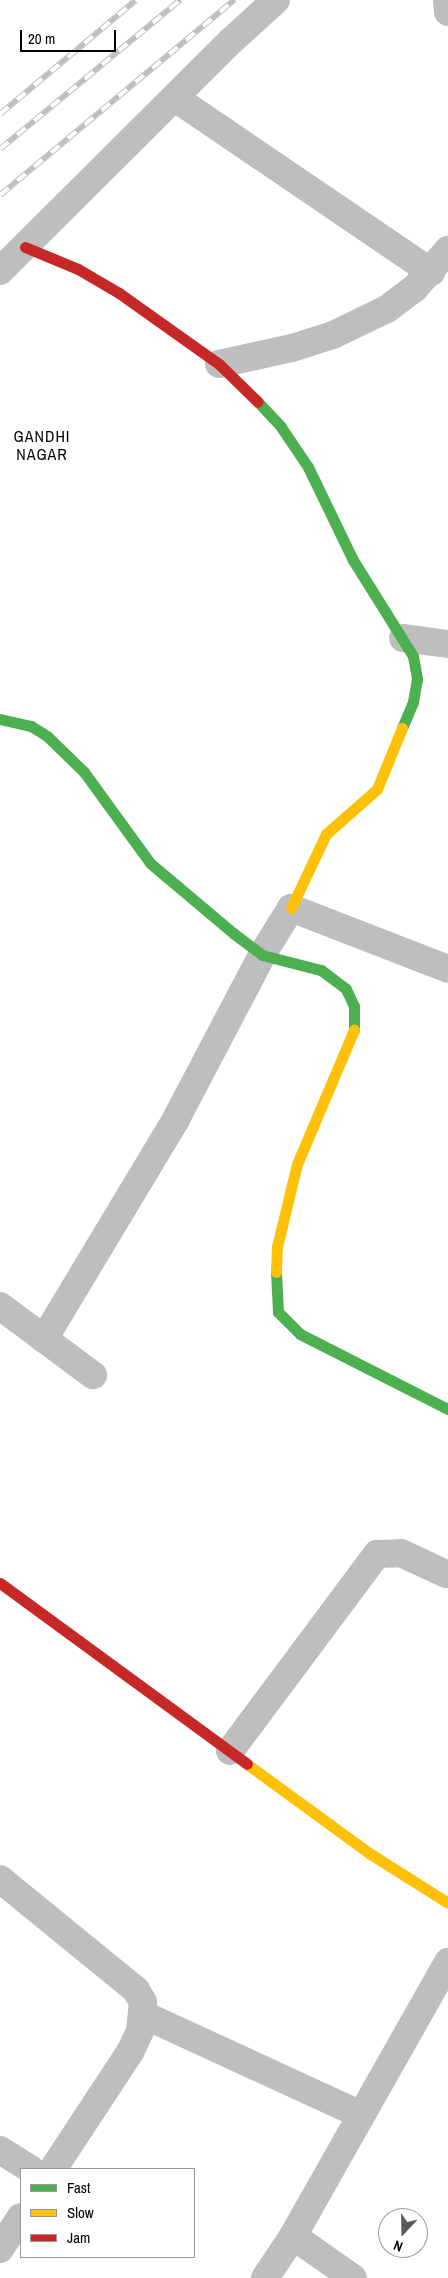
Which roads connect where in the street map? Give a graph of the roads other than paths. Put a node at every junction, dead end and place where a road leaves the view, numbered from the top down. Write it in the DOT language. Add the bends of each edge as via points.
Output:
graph roads {
  1 [pos="276,0"];
  2 [pos="447,0"];
  3 [pos="448,12"];
  4 [pos="175,98"];
  5 [pos="26,247"];
  6 [pos="448,250"];
  7 [pos="0,271"];
  8 [pos="431,272"];
  9 [pos="219,364"];
  10 [pos="404,638"];
  11 [pos="448,644"];
  12 [pos="0,719"];
  13 [pos="291,908"];
  14 [pos="262,955"];
  15 [pos="448,969"];
  16 [pos="0,1306"];
  17 [pos="44,1339"];
  18 [pos="93,1375"];
  19 [pos="448,1410"];
  20 [pos="446,1574"];
  21 [pos="0,1583"];
  22 [pos="230,1751"];
  23 [pos="0,1879"];
  24 [pos="448,1904"];
  25 [pos="448,1962"];
  26 [pos="144,2015"];
  27 [pos="362,2115"];
  28 [pos="0,2150"];
  29 [pos="29,2168"];
  30 [pos="54,2168"];
  31 [pos="20,2219"];
  32 [pos="293,2236"];
  33 [pos="0,2249"];
  34 [pos="266,2278"];
  35 [pos="353,2278"];
  1 -- 4 [label="street"];
  2 -- 3 [label="street"];
  4 -- 5 [label="street"];
  4 -- 8 [label="street"];
  5 -- 7 [label="street"];
  5 -- 9 [label="street" via="78,269"];
  6 -- 8 [label="street"];
  8 -- 9 [label="street" via="387,309 333,335"];
  9 -- 10 [label="street" via="281,427 308,467 374,597"];
  10 -- 11 [label="street"];
  10 -- 13 [label="street" via="413,656 417,679 413,702 381,780 377,789 326,834"];
  12 -- 14 [label="street" via="31,726 47,736 84,772 150,863"];
  13 -- 14 [label="street"];
  13 -- 15 [label="street"];
  14 -- 17 [label="street" via="176,1119"];
  14 -- 19 [label="street" via="321,970 346,989 354,1006 354,1035 297,1164 277,1248 275,1292 278,1312 300,1334"];
  16 -- 17 [label="street"];
  17 -- 18 [label="street"];
  20 -- 22 [label="street" via="401,1553 377,1554"];
  21 -- 22 [label="street"];
  22 -- 24 [label="street" via="368,1853"];
  23 -- 26 [label="street" via="136,1990 143,2002"];
  25 -- 27 [label="street"];
  26 -- 27 [label="street"];
  26 -- 30 [label="street" via="130,2052"];
  27 -- 32 [label="street"];
  28 -- 29 [label="street"];
  31 -- 33 [label="street"];
  32 -- 34 [label="street"];
  32 -- 35 [label="street"];
}
